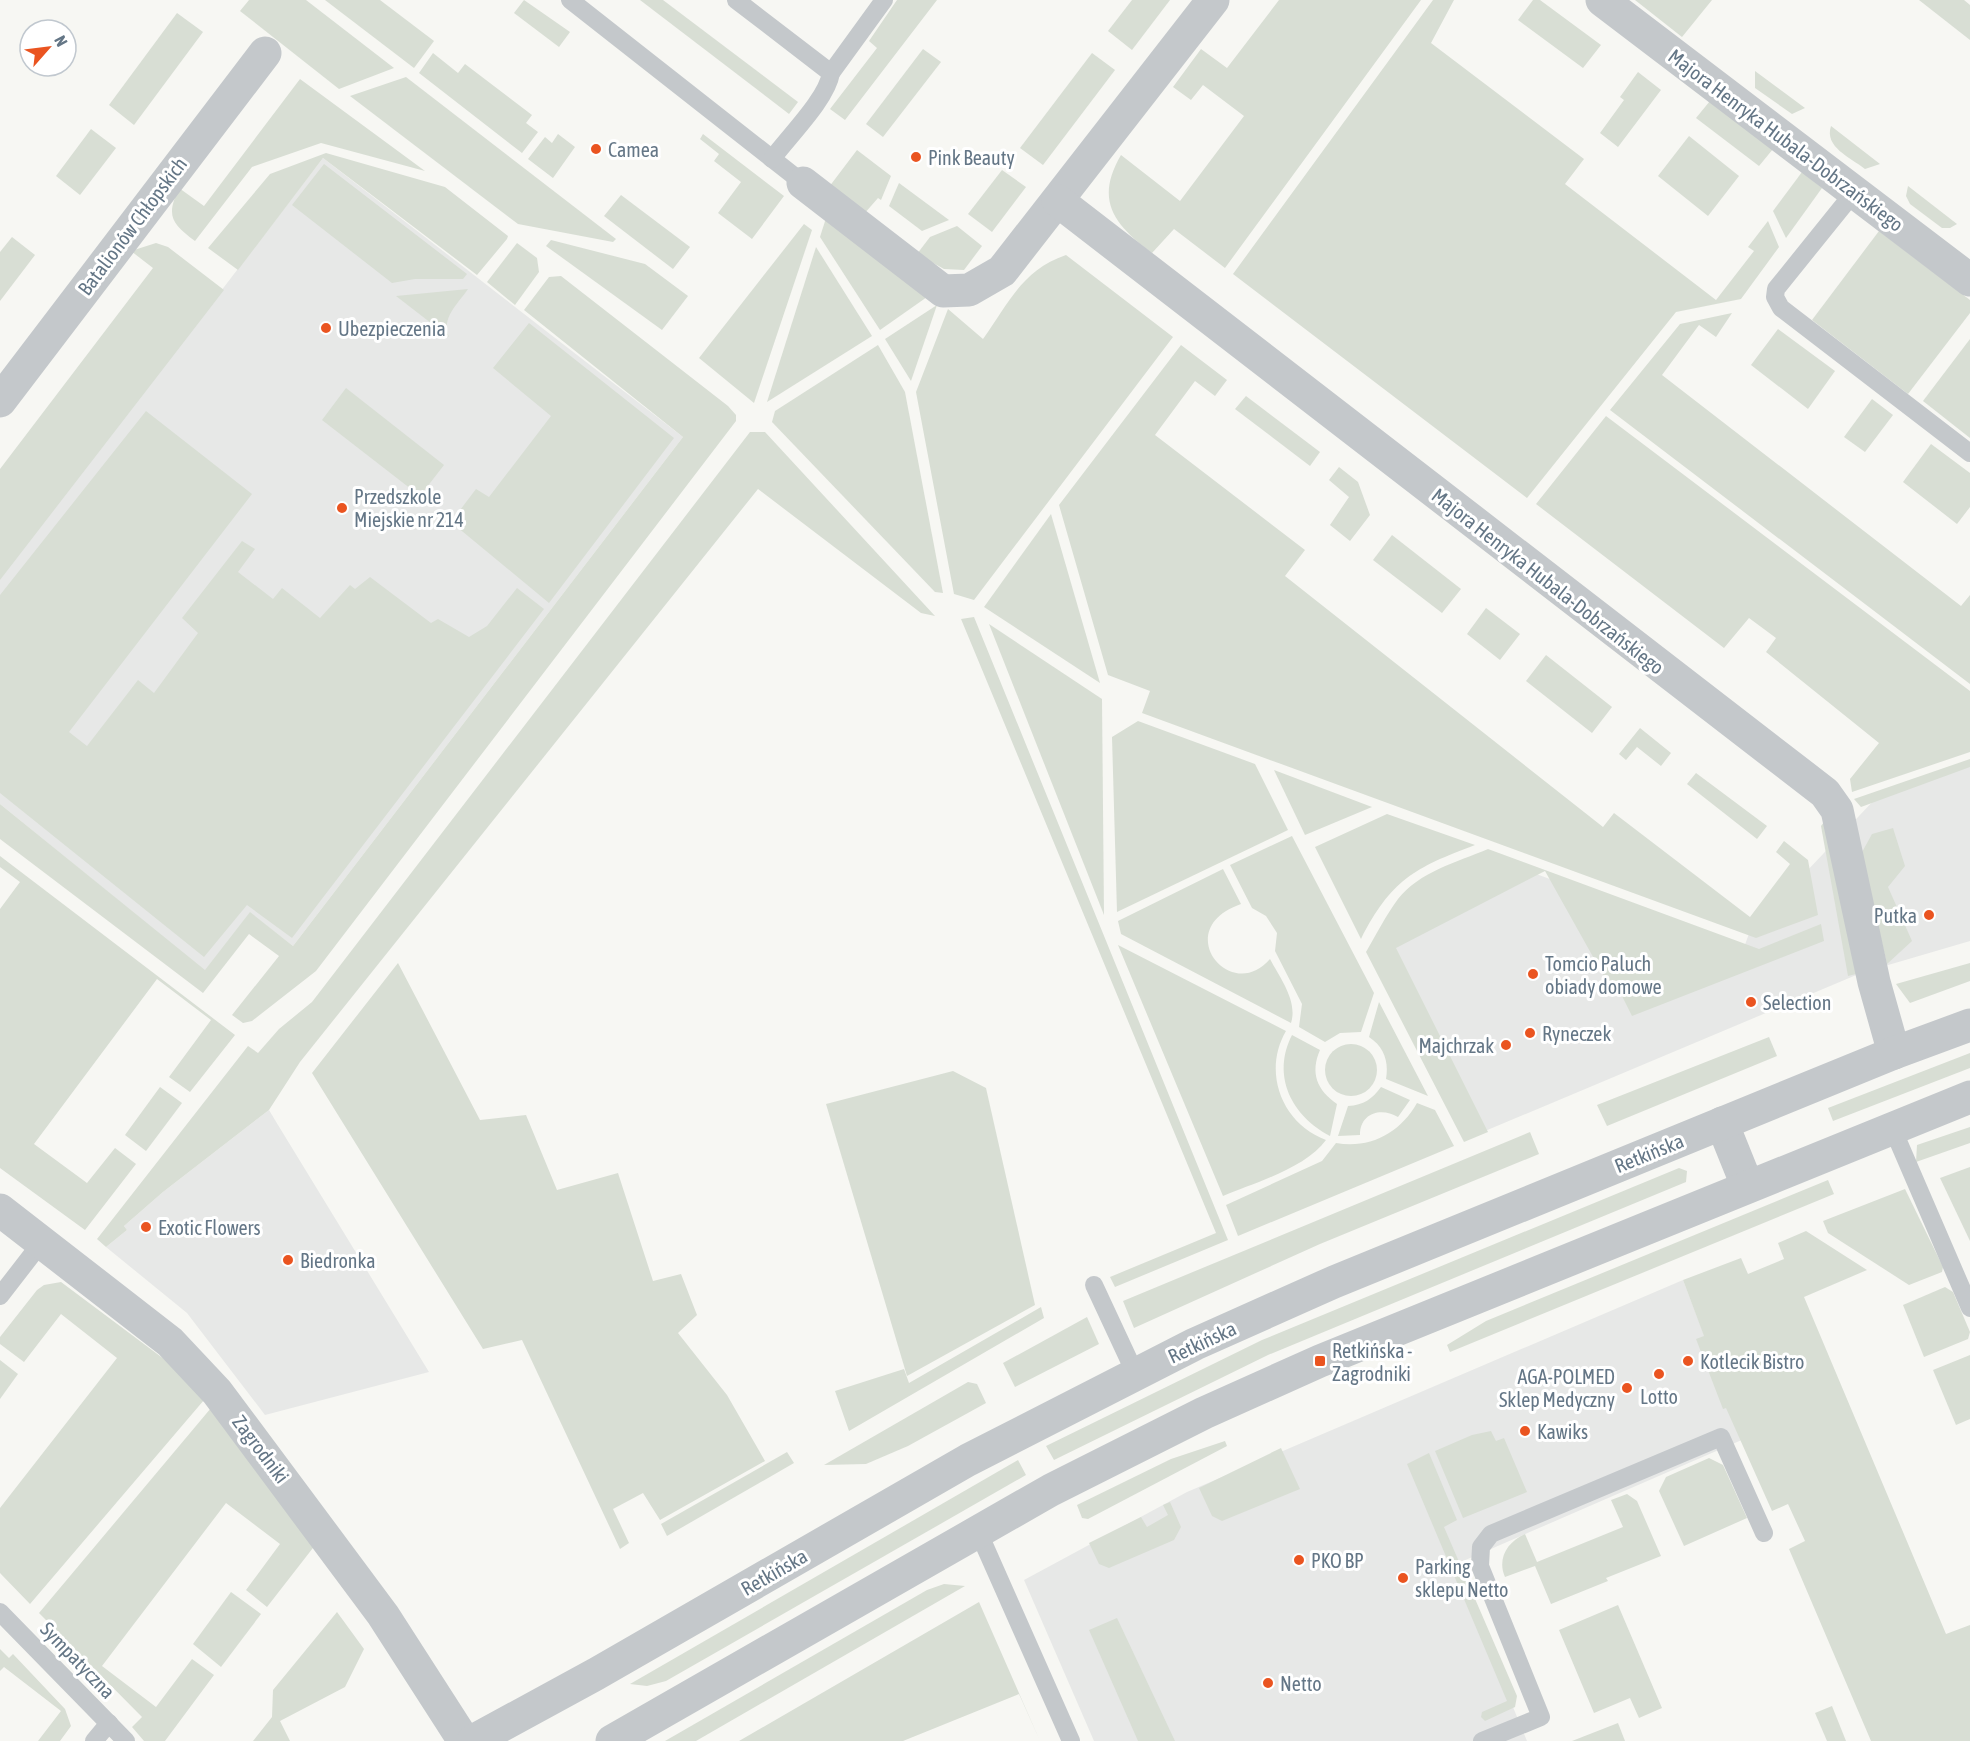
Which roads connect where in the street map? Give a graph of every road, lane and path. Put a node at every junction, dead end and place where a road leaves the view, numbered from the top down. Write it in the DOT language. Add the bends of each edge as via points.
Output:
graph roads {
  1 [pos="570,0"];
  2 [pos="736,0"];
  3 [pos="884,0"];
  4 [pos="1213,0"];
  5 [pos="1602,0"];
  6 [pos="266,53"];
  7 [pos="831,74"];
  8 [pos="772,159"];
  9 [pos="803,183"];
  10 [pos="1855,191"];
  11 [pos="1058,201"];
  12 [pos="1970,280"];
  13 [pos="0,401"];
  14 [pos="1970,453"];
  15 [pos="1970,1025"];
  16 [pos="1894,1053"];
  17 [pos="1970,1097"];
  18 [pos="1722,1123"];
  19 [pos="1892,1127"];
  20 [pos="1747,1185"];
  21 [pos="0,1210"];
  22 [pos="41,1243"];
  23 [pos="1094,1285"];
  24 [pos="0,1296"];
  25 [pos="1970,1308"];
  26 [pos="1135,1373"];
  27 [pos="978,1531"];
  28 [pos="1764,1533"];
  29 [pos="0,1612"];
  30 [pos="109,1723"];
  31 [pos="94,1741"];
  32 [pos="126,1741"];
  33 [pos="464,1741"];
  34 [pos="473,1741"];
  35 [pos="612,1741"];
  36 [pos="1071,1741"];
  37 [pos="1482,1741"];
  1 -- 8 [label="lane"];
  2 -- 7 [label="lane"];
  3 -- 7 [label="lane"];
  4 -- 11 [label="street"];
  5 -- 10 [label="street, Majora Henryka Hubala-Dobrzańskiego"];
  6 -- 13 [label="street, Batalionów Chłopskich"];
  7 -- 8 [label="lane" via="830,82"];
  8 -- 9 [label="lane"];
  9 -- 11 [label="street" via="943,291 969,290 1002,272"];
  10 -- 12 [label="street, Majora Henryka Hubala-Dobrzańskiego"];
  10 -- 14 [label="lane" via="1776,289 1775,297 1781,308"];
  11 -- 16 [label="street, Majora Henryka Hubala-Dobrzańskiego" via="1826,793 1837,810 1874,982"];
  15 -- 16 [label="street, Retkińska"];
  16 -- 18 [label="street, Retkińska"];
  17 -- 19 [label="street"];
  18 -- 20 [label="street"];
  18 -- 26 [label="street, Retkińska" via="1334,1282"];
  19 -- 20 [label="street"];
  19 -- 25 [label="lane"];
  20 -- 27 [label="street" via="1260,1387 1124,1452"];
  21 -- 22 [label="street, Zagrodniki"];
  22 -- 24 [label="lane"];
  22 -- 33 [label="street, Zagrodniki" via="170,1342 217,1392 383,1616"];
  23 -- 26 [label="lane"];
  26 -- 34 [label="street, Retkińska" via="968,1460"];
  27 -- 35 [label="street"];
  27 -- 36 [label="lane"];
  28 -- 37 [label="lane" via="1721,1437 1491,1534 1481,1547 1480,1566 1541,1717"];
  29 -- 30 [label="lane, Sympatyczna"];
  30 -- 31 [label="lane, Sympatyczna"];
  30 -- 32 [label="lane"];
}
